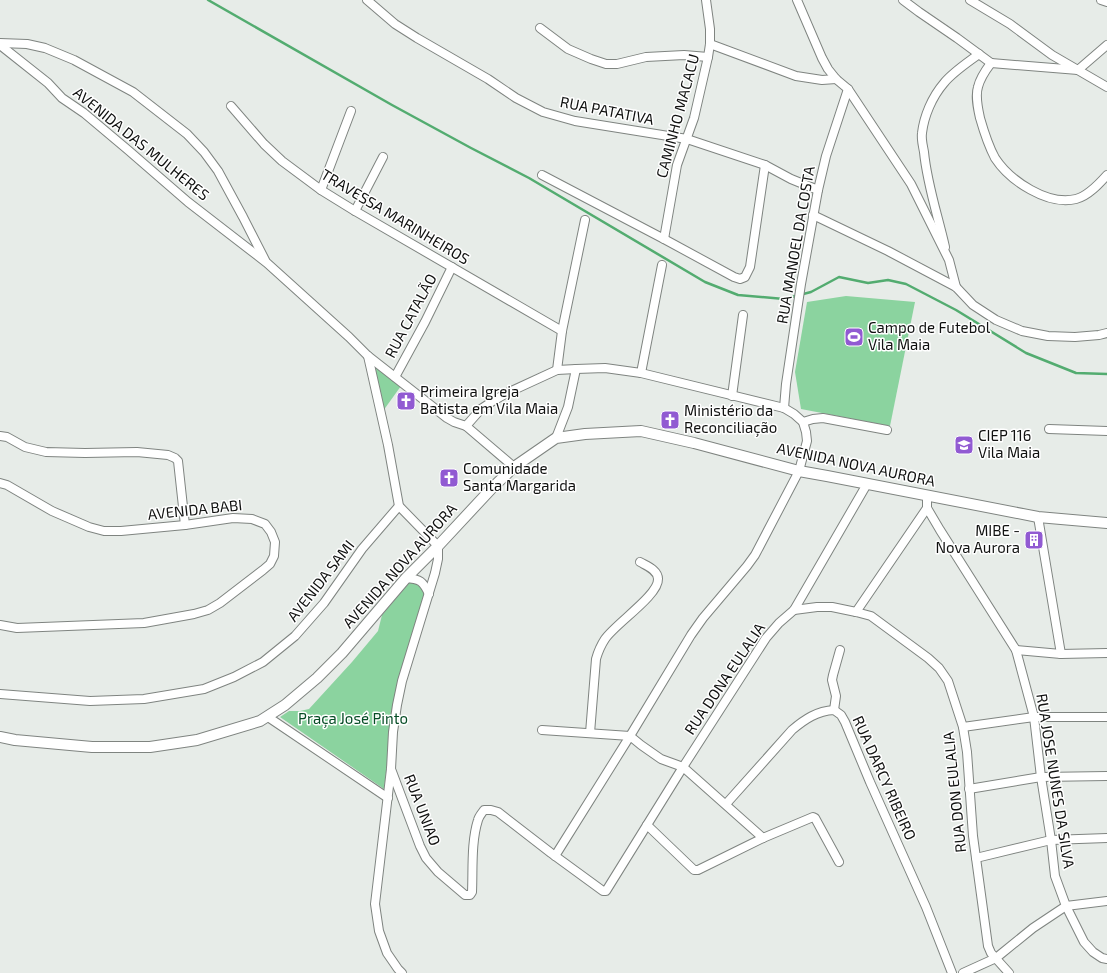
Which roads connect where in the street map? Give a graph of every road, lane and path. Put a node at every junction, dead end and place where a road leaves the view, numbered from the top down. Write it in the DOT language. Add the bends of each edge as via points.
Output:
graph roads {
  1 [pos="367,0"];
  2 [pos="706,0"];
  3 [pos="797,0"];
  4 [pos="903,0"];
  5 [pos="970,0"];
  6 [pos="1101,0"];
  7 [pos="1107,2"];
  8 [pos="540,28"];
  9 [pos="0,44"];
  10 [pos="710,44"];
  11 [pos="1107,45"];
  12 [pos="979,54"];
  13 [pos="708,57"];
  14 [pos="991,63"];
  15 [pos="1078,70"];
  16 [pos="836,79"];
  17 [pos="1107,87"];
  18 [pos="848,89"];
  19 [pos="231,106"];
  20 [pos="351,111"];
  21 [pos="687,139"];
  22 [pos="383,157"];
  23 [pos="765,165"];
  24 [pos="542,175"];
  25 [pos="1107,175"];
  26 [pos="321,190"];
  27 [pos="818,190"];
  28 [pos="355,211"];
  29 [pos="813,215"];
  30 [pos="585,220"];
  31 [pos="664,239"];
  32 [pos="948,260"];
  33 [pos="266,263"];
  34 [pos="662,265"];
  35 [pos="452,267"];
  36 [pos="956,287"];
  37 [pos="743,315"];
  38 [pos="562,331"];
  39 [pos="1107,332"];
  40 [pos="368,356"];
  41 [pos="576,369"];
  42 [pos="557,370"];
  43 [pos="641,373"];
  44 [pos="395,377"];
  45 [pos="732,396"];
  46 [pos="784,408"];
  47 [pos="803,422"];
  48 [pos="466,426"];
  49 [pos="887,430"];
  50 [pos="1049,430"];
  51 [pos="1107,431"];
  52 [pos="3,437"];
  53 [pos="556,438"];
  54 [pos="0,443"];
  55 [pos="514,467"];
  56 [pos="799,471"];
  57 [pos="0,483"];
  58 [pos="867,484"];
  59 [pos="927,495"];
  60 [pos="399,506"];
  61 [pos="927,508"];
  62 [pos="1038,517"];
  63 [pos="1107,523"];
  64 [pos="185,525"];
  65 [pos="438,546"];
  66 [pos="640,562"];
  67 [pos="406,578"];
  68 [pos="429,594"];
  69 [pos="794,610"];
  70 [pos="856,612"];
  71 [pos="0,625"];
  72 [pos="840,650"];
  73 [pos="1016,650"];
  74 [pos="1107,653"];
  75 [pos="1061,654"];
  76 [pos="0,694"];
  77 [pos="834,710"];
  78 [pos="268,717"];
  79 [pos="1034,717"];
  80 [pos="1107,717"];
  81 [pos="963,727"];
  82 [pos="542,730"];
  83 [pos="590,733"];
  84 [pos="630,736"];
  85 [pos="0,737"];
  86 [pos="684,767"];
  87 [pos="391,769"];
  88 [pos="1107,776"];
  89 [pos="1041,777"];
  90 [pos="969,788"];
  91 [pos="388,798"];
  92 [pos="726,804"];
  93 [pos="647,825"];
  94 [pos="763,838"];
  95 [pos="1107,838"];
  96 [pos="1051,840"];
  97 [pos="555,856"];
  98 [pos="976,858"];
  99 [pos="839,862"];
  100 [pos="1107,901"];
  101 [pos="1066,906"];
  102 [pos="996,958"];
  103 [pos="1107,959"];
  104 [pos="402,973"];
  105 [pos="952,973"];
  106 [pos="963,973"];
  107 [pos="1009,973"];
  1 -- 21 [label="street, RUA PATATIVA" via="395,24 543,112 574,121"];
  2 -- 10 [label="street, CAMINHO MACACU"];
  3 -- 16 [label="street" via="822,58"];
  4 -- 12 [label="street"];
  5 -- 15 [label="street"];
  6 -- 7 [label="street"];
  8 -- 13 [label="street" via="568,49 606,64 646,57"];
  9 -- 33 [label="street, AVENIDA DAS MULHERES" via="188,202"];
  9 -- 33 [label="street, AVENIDA DAS MULHERES" via="27,44 45,48 74,60 134,92 187,134 218,171"];
  10 -- 13 [label="street, CAMINHO MACACU"];
  10 -- 16 [label="street" via="796,76 822,80"];
  11 -- 15 [label="street"];
  12 -- 14 [label="street"];
  12 -- 32 [label="street" via="943,84 929,108 922,135 925,165"];
  13 -- 21 [label="street, CAMINHO MACACU"];
  14 -- 15 [label="street"];
  14 -- 25 [label="street" via="977,89 978,108 985,137 1007,173 1045,197 1060,200 1077,199 1093,190"];
  15 -- 17 [label="street"];
  16 -- 18 [label="street"];
  18 -- 27 [label="street, RUA MANOEL DA COSTA" via="826,156"];
  18 -- 32 [label="street" via="911,184"];
  19 -- 26 [label="street, TRAVESSA MARINHEIROS" via="282,161"];
  20 -- 26 [label="street"];
  21 -- 23 [label="street, RUA PATATIVA"];
  21 -- 31 [label="street, CAMINHO MACACU" via="677,165"];
  22 -- 28 [label="street"];
  23 -- 27 [label="street, RUA PATATIVA"];
  23 -- 31 [label="street" via="750,267 745,277 734,277"];
  24 -- 31 [label="street"];
  26 -- 28 [label="street, TRAVESSA MARINHEIROS"];
  27 -- 29 [label="street, RUA MANOEL DA COSTA"];
  28 -- 35 [label="street, TRAVESSA MARINHEIROS"];
  29 -- 36 [label="street"];
  29 -- 46 [label="street, RUA MANOEL DA COSTA"];
  30 -- 38 [label="street"];
  32 -- 36 [label="street"];
  33 -- 40 [label="street, AVENIDA DAS MULHERES"];
  34 -- 43 [label="street"];
  35 -- 38 [label="street, TRAVESSA MARINHEIROS"];
  35 -- 44 [label="street, RUA CATALÃO" via="426,322"];
  36 -- 39 [label="street" via="973,305 996,320 1022,331 1048,336 1075,337"];
  37 -- 45 [label="street"];
  38 -- 42 [label="street"];
  40 -- 44 [label="street, AVENIDA DAS MULHERES"];
  40 -- 60 [label="street"];
  41 -- 42 [label="street"];
  41 -- 43 [label="street" via="605,368"];
  41 -- 53 [label="street" via="568,407"];
  42 -- 48 [label="street" via="493,401 481,409"];
  43 -- 45 [label="street"];
  44 -- 48 [label="street, AVENIDA DAS MULHERES" via="446,418"];
  45 -- 46 [label="street"];
  46 -- 47 [label="street"];
  47 -- 49 [label="street" via="823,418"];
  47 -- 56 [label="street" via="807,441"];
  48 -- 55 [label="street, AVENIDA DAS MULHERES"];
  50 -- 51 [label="street"];
  52 -- 54 [label="street"];
  52 -- 64 [label="street" via="34,450 57,453 137,452 175,458 178,461"];
  53 -- 55 [label="street, AVENIDA NOVA AURORA"];
  53 -- 56 [label="street, AVENIDA NOVA AURORA" via="641,431"];
  55 -- 65 [label="street, AVENIDA NOVA AURORA"];
  56 -- 58 [label="street, AVENIDA NOVA AURORA"];
  56 -- 84 [label="street" via="755,555 691,635"];
  57 -- 64 [label="street, AVENIDA BABI" via="7,484 58,514 104,531"];
  58 -- 59 [label="street, AVENIDA NOVA AURORA"];
  58 -- 69 [label="street, RUA DONA EULALIA"];
  59 -- 61 [label="street"];
  59 -- 62 [label="street, AVENIDA NOVA AURORA"];
  60 -- 65 [label="street"];
  60 -- 76 [label="street, AVENIDA SAMI" via="362,549 324,603 295,636 263,662 234,677 204,689 144,699 90,701"];
  61 -- 70 [label="street"];
  61 -- 73 [label="street, RUA JOSE NUNES DA SILVA"];
  62 -- 63 [label="street, AVENIDA NOVA AURORA"];
  62 -- 75 [label="street"];
  64 -- 71 [label="street, AVENIDA BABI" via="233,518 252,519 265,524 271,532 274,556 264,570 220,603 194,614 144,623 17,628"];
  65 -- 67 [label="street, AVENIDA NOVA AURORA"];
  65 -- 68 [label="street" via="438,559"];
  66 -- 83 [label="street" via="656,574 657,584 645,601 604,639 599,650 596,659"];
  67 -- 68 [label="street" via="420,580"];
  67 -- 78 [label="street, AVENIDA NOVA AURORA" via="342,653 322,673"];
  68 -- 87 [label="street" via="402,681 393,732"];
  69 -- 70 [label="street, RUA DON EULALIA" via="832,607"];
  69 -- 86 [label="street, RUA DONA EULALIA" via="766,638"];
  70 -- 81 [label="street, RUA DON EULALIA" via="870,616 939,668 948,681"];
  72 -- 77 [label="street" via="832,680 836,696"];
  73 -- 75 [label="street"];
  73 -- 79 [label="street, RUA JOSE NUNES DA SILVA"];
  74 -- 75 [label="street"];
  77 -- 92 [label="street, RUA DARCY RIBEIRO" via="803,720"];
  77 -- 105 [label="street, RUA DARCY RIBEIRO" via="845,722"];
  78 -- 85 [label="street, AVENIDA NOVA AURORA" via="197,740 150,747 92,747"];
  78 -- 91 [label="street"];
  79 -- 80 [label="street"];
  79 -- 81 [label="street"];
  79 -- 89 [label="street, RUA JOSE NUNES DA SILVA"];
  81 -- 90 [label="street, RUA DON EULALIA"];
  82 -- 83 [label="street"];
  83 -- 84 [label="street"];
  84 -- 86 [label="street" via="661,759"];
  84 -- 97 [label="street"];
  86 -- 92 [label="street"];
  86 -- 93 [label="street, RUA DONA EULALIA"];
  87 -- 91 [label="street"];
  87 -- 97 [label="street, RUA UNIAO" via="426,858 465,895 472,892 474,845 478,820 484,810 498,812"];
  88 -- 89 [label="street"];
  89 -- 90 [label="street"];
  89 -- 96 [label="street, RUA JOSE NUNES DA SILVA"];
  90 -- 98 [label="street, RUA DON EULALIA"];
  91 -- 104 [label="street" via="375,904 387,953"];
  92 -- 94 [label="street"];
  93 -- 94 [label="street" via="694,870"];
  93 -- 97 [label="street, RUA DONA EULALIA" via="606,891"];
  94 -- 99 [label="street" via="813,816"];
  95 -- 96 [label="street"];
  96 -- 98 [label="street"];
  96 -- 101 [label="street, RUA JOSE NUNES DA SILVA" via="1055,876"];
  98 -- 102 [label="street, RUA DON EULALIA" via="988,946"];
  100 -- 101 [label="street"];
  101 -- 102 [label="street" via="1033,928"];
  101 -- 103 [label="street, RUA JOSE NUNES DA SILVA" via="1084,942 1093,952"];
  102 -- 106 [label="street"];
  102 -- 107 [label="street, RUA DON EULALIA"];
}
